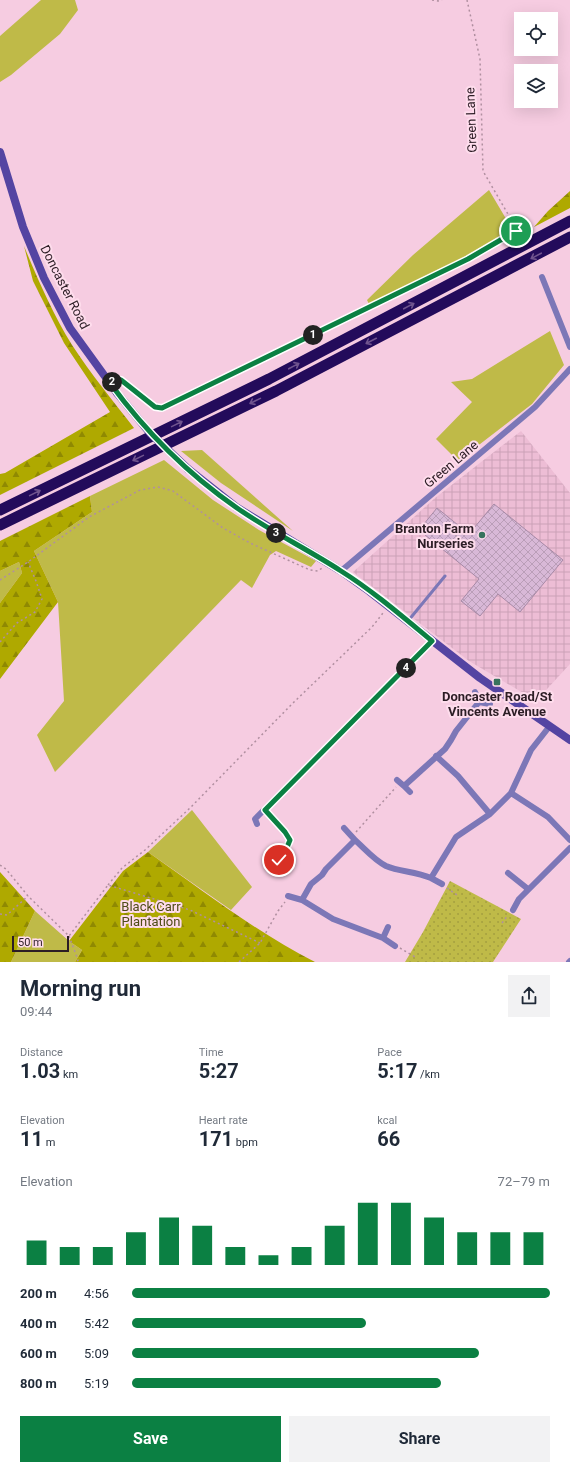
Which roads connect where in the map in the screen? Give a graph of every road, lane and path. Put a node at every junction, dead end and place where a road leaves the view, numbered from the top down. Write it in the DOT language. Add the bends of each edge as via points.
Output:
graph roads {
  1 [pos="432,0"];
  2 [pos="442,0"];
  3 [pos="467,0"];
  4 [pos="0,152"];
  5 [pos="570,221"];
  6 [pos="570,237"];
  7 [pos="542,277"];
  8 [pos="570,347"];
  9 [pos="570,369"];
  10 [pos="110,383"];
  11 [pos="0,510"];
  12 [pos="0,525"];
  13 [pos="28,562"];
  14 [pos="328,563"];
  15 [pos="342,571"];
  16 [pos="445,576"];
  17 [pos="0,580"];
  18 [pos="389,612"];
  19 [pos="408,621"];
  20 [pos="432,641"];
  21 [pos="0,642"];
  22 [pos="475,692"];
  23 [pos="479,702"];
  24 [pos="490,704"];
  25 [pos="549,727"];
  26 [pos="570,740"];
  27 [pos="436,756"];
  28 [pos="400,783"];
  29 [pos="410,792"];
  30 [pos="511,794"];
  31 [pos="265,810"];
  32 [pos="490,814"];
  33 [pos="254,820"];
  34 [pos="344,828"];
  35 [pos="354,838"];
  36 [pos="570,840"];
  37 [pos="570,848"];
  38 [pos="279,860"];
  39 [pos="0,864"];
  40 [pos="508,872"];
  41 [pos="431,878"];
  42 [pos="442,884"];
  43 [pos="108,886"];
  44 [pos="528,889"];
  45 [pos="457,895"];
  46 [pos="28,896"];
  47 [pos="289,896"];
  48 [pos="302,900"];
  49 [pos="513,910"];
  50 [pos="0,914"];
  51 [pos="502,923"];
  52 [pos="388,927"];
  53 [pos="69,936"];
  54 [pos="383,938"];
  55 [pos="260,943"];
  56 [pos="395,946"];
  57 [pos="415,957"];
  58 [pos="77,962"];
  59 [pos="239,962"];
  1 -- 2 [label="path"];
  3 -- 10 [label="path, Green Lane" via="480,59 483,171 516,231 468,259 162,408 155,407 121,380 116,379"];
  4 -- 10 [label="main road, Doncaster Road" via="23,227 44,278 70,328"];
  11 -- 5 [label="highway, one-way" via="269,379"];
  6 -- 12 [label="highway, one-way" via="276,391"];
  7 -- 8 [label="street"];
  9 -- 15 [label="street, Green Lane" via="535,407"];
  10 -- 14 [label="main road, Doncaster Road, bridge" via="150,432 188,469 236,507"];
  13 -- 14 [label="path" via="89,517 140,490 158,487 172,491 222,528 310,570 318,571"];
  13 -- 17 [label="path"];
  13 -- 21 [label="path" via="42,599 35,612 18,623"];
  14 -- 15 [label="main road, Doncaster Road"];
  15 -- 19 [label="main road, Doncaster Road"];
  16 -- 19 [label="lane"];
  18 -- 43 [label="path" via="383,613 372,627 190,808 122,868"];
  19 -- 20 [label="main road, Doncaster Road"];
  20 -- 25 [label="main road, Doncaster Road"];
  20 -- 31 [label="street"];
  22 -- 23 [label="street"];
  23 -- 24 [label="street"];
  23 -- 27 [label="street" via="448,745"];
  25 -- 26 [label="main road, Doncaster Road"];
  25 -- 30 [label="street" via="531,750"];
  27 -- 28 [label="street"];
  27 -- 32 [label="street" via="458,776"];
  28 -- 29 [label="street"];
  28 -- 35 [label="path"];
  30 -- 32 [label="street"];
  30 -- 36 [label="street" via="548,817"];
  31 -- 33 [label="street"];
  31 -- 38 [label="lane" via="290,840"];
  32 -- 41 [label="street" via="456,838"];
  34 -- 35 [label="street"];
  35 -- 41 [label="street" via="380,863"];
  35 -- 48 [label="street" via="312,884"];
  37 -- 44 [label="street"];
  39 -- 46 [label="path"];
  40 -- 44 [label="street"];
  41 -- 42 [label="street"];
  42 -- 45 [label="path"];
  43 -- 53 [label="path"];
  43 -- 55 [label="path" via="190,910"];
  44 -- 49 [label="street"];
  46 -- 50 [label="path" via="7,915"];
  46 -- 53 [label="path"];
  47 -- 48 [label="street"];
  47 -- 55 [label="path"];
  48 -- 54 [label="street" via="333,919"];
  49 -- 51 [label="path"];
  52 -- 54 [label="street"];
  53 -- 58 [label="path"];
  54 -- 56 [label="street"];
  55 -- 59 [label="path"];
  56 -- 57 [label="path"];
}
